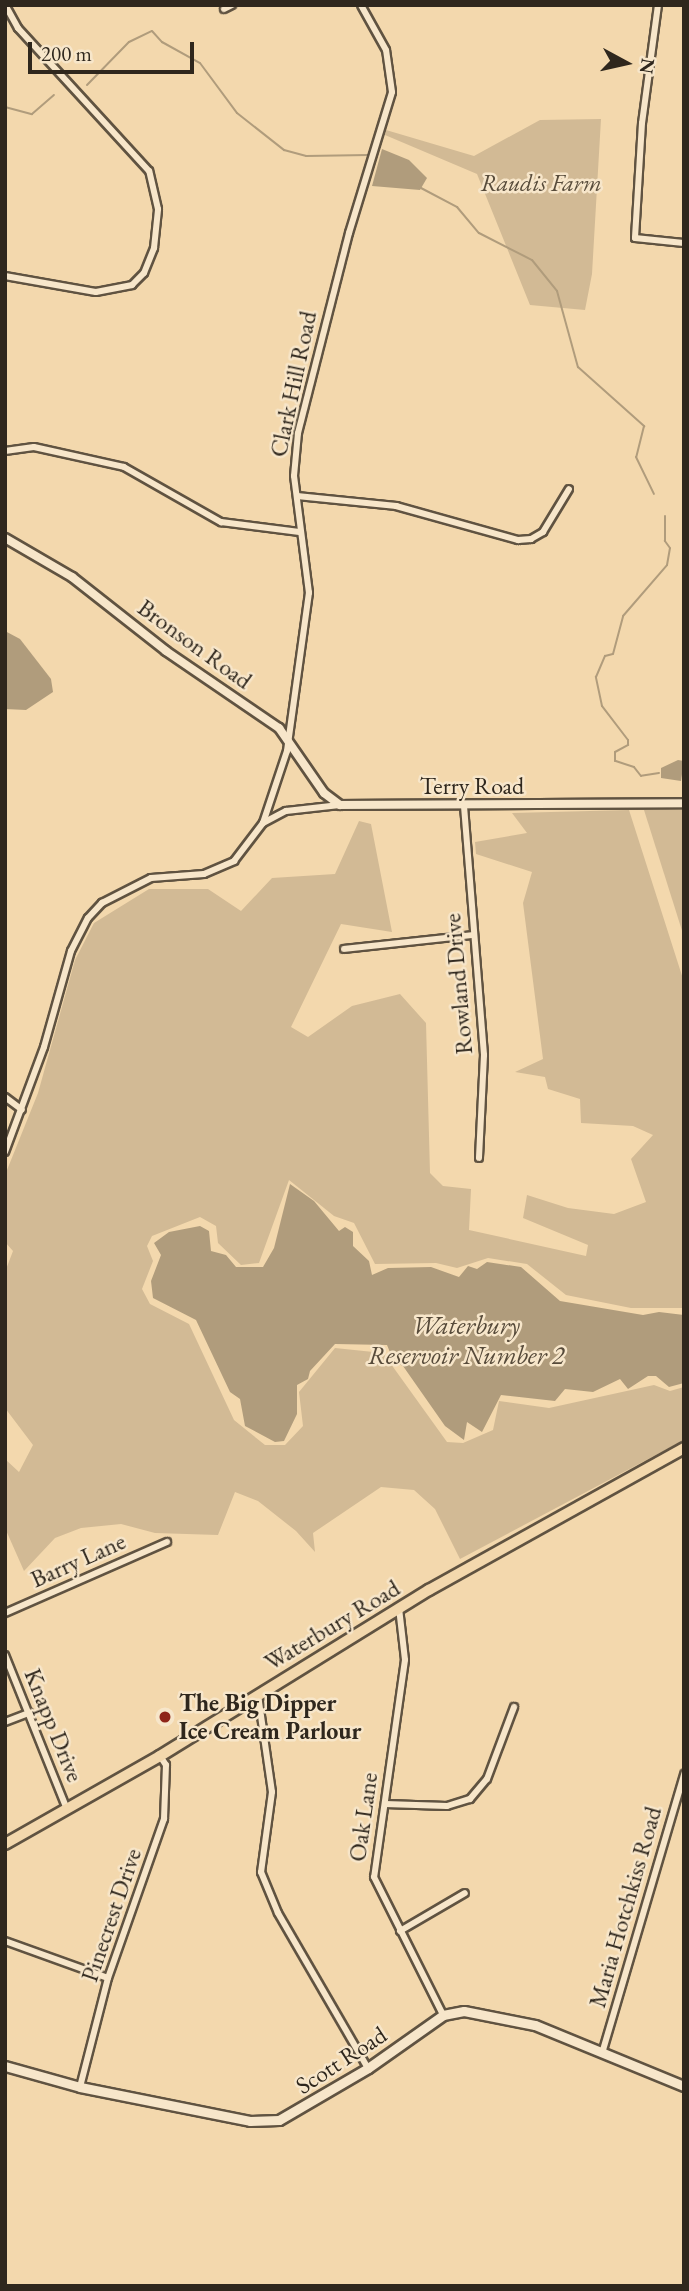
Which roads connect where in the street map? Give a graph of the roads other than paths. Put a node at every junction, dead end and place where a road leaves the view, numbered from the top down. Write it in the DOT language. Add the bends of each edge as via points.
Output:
graph roads {
  1 [pos="5,5"];
  2 [pos="232,5"];
  3 [pos="361,5"];
  4 [pos="658,5"];
  5 [pos="224,9"];
  6 [pos="684,243"];
  7 [pos="5,276"];
  8 [pos="5,451"];
  9 [pos="569,489"];
  10 [pos="297,496"];
  11 [pos="299,532"];
  12 [pos="5,538"];
  13 [pos="288,736"];
  14 [pos="684,803"];
  15 [pos="340,805"];
  16 [pos="464,806"];
  17 [pos="263,823"];
  18 [pos="473,935"];
  19 [pos="344,949"];
  20 [pos="5,1097"];
  21 [pos="22,1110"];
  22 [pos="5,1152"];
  23 [pos="479,1158"];
  24 [pos="684,1448"];
  25 [pos="167,1542"];
  26 [pos="400,1608"];
  27 [pos="5,1613"];
  28 [pos="5,1655"];
  29 [pos="258,1695"];
  30 [pos="514,1707"];
  31 [pos="29,1713"];
  32 [pos="5,1722"];
  33 [pos="160,1756"];
  34 [pos="684,1774"];
  35 [pos="385,1804"];
  36 [pos="67,1809"];
  37 [pos="5,1844"];
  38 [pos="465,1893"];
  39 [pos="400,1931"];
  40 [pos="5,1941"];
  41 [pos="108,1978"];
  42 [pos="443,2015"];
  43 [pos="603,2050"];
  44 [pos="5,2066"];
  45 [pos="368,2068"];
  46 [pos="684,2085"];
  47 [pos="80,2087"];
  1 -- 7 [label="street" via="19,29 149,171 158,209 147,265 126,288 96,292"];
  2 -- 5 [label="street"];
  3 -- 10 [label="street, Clark Hill Road" via="386,50 392,92 305,395 295,457"];
  4 -- 6 [label="street" via="642,123 635,238"];
  8 -- 11 [label="street" via="34,447 124,467 221,522"];
  9 -- 10 [label="street" via="542,531 519,540 396,506"];
  10 -- 11 [label="street, Clark Hill Road"];
  11 -- 13 [label="street, Clark Hill Road" via="309,593"];
  12 -- 13 [label="street, Bronson Road" via="72,577 166,652"];
  13 -- 15 [label="street, Bronson Road" via="317,784"];
  13 -- 17 [label="street, Clark Hill Road"];
  14 -- 16 [label="street, Terry Road"];
  15 -- 16 [label="street, Terry Road"];
  15 -- 17 [label="street, Terry Road" via="286,811"];
  16 -- 18 [label="street, Rowland Drive"];
  17 -- 21 [label="street" via="222,869 151,878 102,903 88,918 71,951"];
  18 -- 19 [label="street"];
  18 -- 23 [label="street, Rowland Drive" via="484,1055"];
  20 -- 21 [label="street"];
  21 -- 22 [label="street"];
  24 -- 26 [label="main road, Waterbury Road"];
  25 -- 27 [label="street, Barry Lane"];
  26 -- 29 [label="main road, Waterbury Road"];
  26 -- 35 [label="street, Oak Lane" via="405,1660"];
  28 -- 31 [label="street, Knapp Drive"];
  29 -- 33 [label="main road, Waterbury Road"];
  29 -- 45 [label="street" via="272,1792 261,1872 278,1913"];
  30 -- 35 [label="street" via="488,1779 470,1799 447,1806"];
  31 -- 32 [label="street"];
  31 -- 36 [label="street, Knapp Drive"];
  33 -- 36 [label="main road, Waterbury Road"];
  33 -- 41 [label="street, Pinecrest Drive" via="166,1765 164,1819"];
  34 -- 43 [label="street, Maria Hotchkiss Road"];
  35 -- 39 [label="street, Oak Lane" via="374,1877"];
  36 -- 37 [label="main road, Waterbury Road"];
  38 -- 39 [label="street"];
  39 -- 42 [label="street, Oak Lane"];
  40 -- 41 [label="street"];
  41 -- 47 [label="street, Pinecrest Drive"];
  42 -- 43 [label="main road" via="464,2011 510,2018"];
  42 -- 45 [label="main road, Scott Road"];
  43 -- 46 [label="main road"];
  44 -- 47 [label="main road, Scott Road"];
  45 -- 47 [label="main road, Scott Road" via="299,2111 263,2121"];
}
